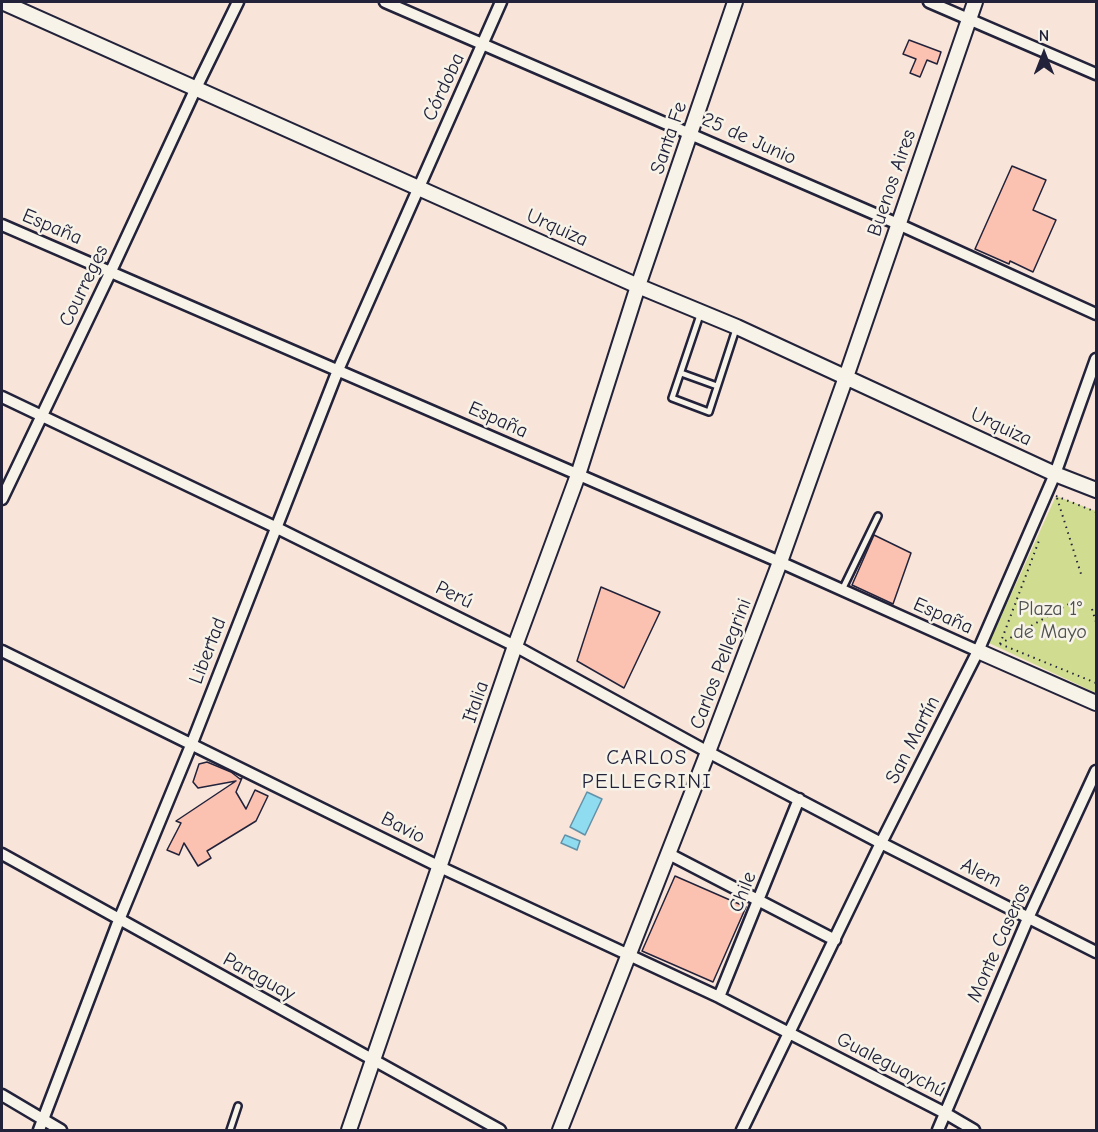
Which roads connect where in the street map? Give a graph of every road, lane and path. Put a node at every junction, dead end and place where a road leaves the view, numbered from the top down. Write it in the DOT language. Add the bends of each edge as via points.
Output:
graph roads {
  1 [pos="2,2"];
  2 [pos="238,2"];
  3 [pos="386,2"];
  4 [pos="501,2"];
  5 [pos="735,2"];
  6 [pos="929,2"];
  7 [pos="975,2"];
  8 [pos="970,20"];
  9 [pos="483,44"];
  10 [pos="1096,74"];
  11 [pos="196,88"];
  12 [pos="691,133"];
  13 [pos="418,187"];
  14 [pos="898,224"];
  15 [pos="2,225"];
  16 [pos="111,271"];
  17 [pos="638,286"];
  18 [pos="701,312"];
  19 [pos="1096,314"];
  20 [pos="737,327"];
  21 [pos="1096,359"];
  22 [pos="338,370"];
  23 [pos="681,373"];
  24 [pos="846,377"];
  25 [pos="717,386"];
  26 [pos="2,397"];
  27 [pos="41,417"];
  28 [pos="1055,474"];
  29 [pos="578,475"];
  30 [pos="1096,490"];
  31 [pos="1056,496"];
  32 [pos="2,499"];
  33 [pos="1052,506"];
  34 [pos="1096,512"];
  35 [pos="878,516"];
  36 [pos="275,527"];
  37 [pos="1040,538"];
  38 [pos="780,562"];
  39 [pos="1081,574"];
  40 [pos="842,590"];
  41 [pos="1069,604"];
  42 [pos="1092,609"];
  43 [pos="1096,622"];
  44 [pos="1000,644"];
  45 [pos="515,646"];
  46 [pos="2,651"];
  47 [pos="978,651"];
  48 [pos="1096,684"];
  49 [pos="1096,704"];
  50 [pos="192,743"];
  51 [pos="708,752"];
  52 [pos="1096,771"];
  53 [pos="799,799"];
  54 [pos="881,843"];
  55 [pos="2,854"];
  56 [pos="669,854"];
  57 [pos="440,867"];
  58 [pos="759,900"];
  59 [pos="1029,916"];
  60 [pos="119,920"];
  61 [pos="836,940"];
  62 [pos="1096,952"];
  63 [pos="629,954"];
  64 [pos="719,997"];
  65 [pos="790,1035"];
  66 [pos="373,1060"];
  67 [pos="2,1095"];
  68 [pos="238,1106"];
  69 [pos="945,1113"];
  70 [pos="43,1120"];
  71 [pos="39,1131"];
  72 [pos="61,1131"];
  73 [pos="230,1131"];
  74 [pos="349,1131"];
  75 [pos="500,1131"];
  76 [pos="560,1131"];
  77 [pos="742,1131"];
  78 [pos="938,1131"];
  79 [pos="974,1131"];
  1 -- 11 [label="street, Urquiza"];
  2 -- 11 [label="street, Courreges"];
  3 -- 9 [label="street, 25 de Junio"];
  4 -- 9 [label="street, Córdoba"];
  5 -- 12 [label="street, Santa Fe"];
  6 -- 8 [label="street"];
  7 -- 8 [label="street, Buenos Aires"];
  8 -- 10 [label="street"];
  8 -- 14 [label="street, Buenos Aires"];
  9 -- 12 [label="street, 25 de Junio"];
  9 -- 13 [label="street, Córdoba"];
  11 -- 13 [label="street, Urquiza"];
  11 -- 16 [label="street, Courreges"];
  12 -- 14 [label="street, 25 de Junio"];
  12 -- 17 [label="street, Santa Fe"];
  13 -- 17 [label="street, Urquiza"];
  13 -- 22 [label="street, Libertad"];
  14 -- 19 [label="street, 25 de Junio"];
  14 -- 24 [label="street, Buenos Aires"];
  15 -- 16 [label="street, España"];
  16 -- 22 [label="street, España"];
  16 -- 27 [label="street, Courreges"];
  17 -- 18 [label="street, Urquiza"];
  17 -- 29 [label="street, Italia"];
  18 -- 20 [label="street, Urquiza"];
  18 -- 23 [label="lane"];
  20 -- 24 [label="street, Urquiza"];
  20 -- 25 [label="lane"];
  21 -- 28 [label="street, San Martín"];
  22 -- 29 [label="street, España"];
  22 -- 36 [label="street, Libertad"];
  23 -- 25 [label="lane"];
  23 -- 25 [label="lane" via="672,398 709,412"];
  24 -- 28 [label="street, Urquiza"];
  24 -- 38 [label="street, Carlos Pellegrini"];
  26 -- 27 [label="street, Perú"];
  27 -- 32 [label="street, Courreges"];
  27 -- 36 [label="street, Perú"];
  28 -- 30 [label="street, Urquiza"];
  28 -- 47 [label="street, San Martín"];
  29 -- 38 [label="street, España"];
  29 -- 45 [label="street, Italia"];
  31 -- 33 [label="path"];
  31 -- 34 [label="path"];
  31 -- 39 [label="path"];
  35 -- 40 [label="lane"];
  36 -- 45 [label="street, Perú"];
  36 -- 50 [label="street, Libertad"];
  37 -- 44 [label="path"];
  38 -- 40 [label="street, España"];
  38 -- 51 [label="street, Carlos Pellegrini"];
  40 -- 47 [label="street, España"];
  41 -- 44 [label="path"];
  42 -- 43 [label="path"];
  44 -- 48 [label="path"];
  45 -- 51 [label="street, Perú"];
  45 -- 57 [label="street, Italia"];
  46 -- 50 [label="street, Bavio"];
  47 -- 49 [label="street"];
  47 -- 54 [label="street, San Martín"];
  50 -- 57 [label="street, Bavio"];
  50 -- 60 [label="street, Libertad"];
  51 -- 53 [label="street, Perú"];
  51 -- 56 [label="street, Carlos Pellegrini"];
  52 -- 59 [label="street, Monte Caseros"];
  53 -- 54 [label="street, Perú"];
  53 -- 58 [label="street, Chile"];
  54 -- 59 [label="street, Alem"];
  54 -- 61 [label="street, San Martín"];
  55 -- 60 [label="street, Paraguay"];
  56 -- 58 [label="street"];
  56 -- 63 [label="street, Carlos Pellegrini"];
  57 -- 63 [label="street, Bavio"];
  57 -- 66 [label="street, Italia"];
  58 -- 61 [label="street"];
  58 -- 64 [label="street, Chile"];
  59 -- 62 [label="street, Alem"];
  59 -- 69 [label="street, Monte Caseros"];
  60 -- 66 [label="street, Paraguay"];
  60 -- 70 [label="street, Libertad"];
  61 -- 65 [label="street, San Martín"];
  63 -- 64 [label="street, Bavio"];
  63 -- 76 [label="street, Carlos Pellegrini"];
  64 -- 65 [label="street, Bavio"];
  65 -- 69 [label="street, Gualeguaychú"];
  65 -- 77 [label="street, San Martín"];
  66 -- 74 [label="street, Italia"];
  66 -- 75 [label="street, Paraguay"];
  67 -- 70 [label="street"];
  68 -- 73 [label="lane"];
  69 -- 78 [label="street, Monte Caseros"];
  69 -- 79 [label="street, Gualeguaychú"];
  70 -- 71 [label="street, Libertad"];
  70 -- 72 [label="street"];
}
